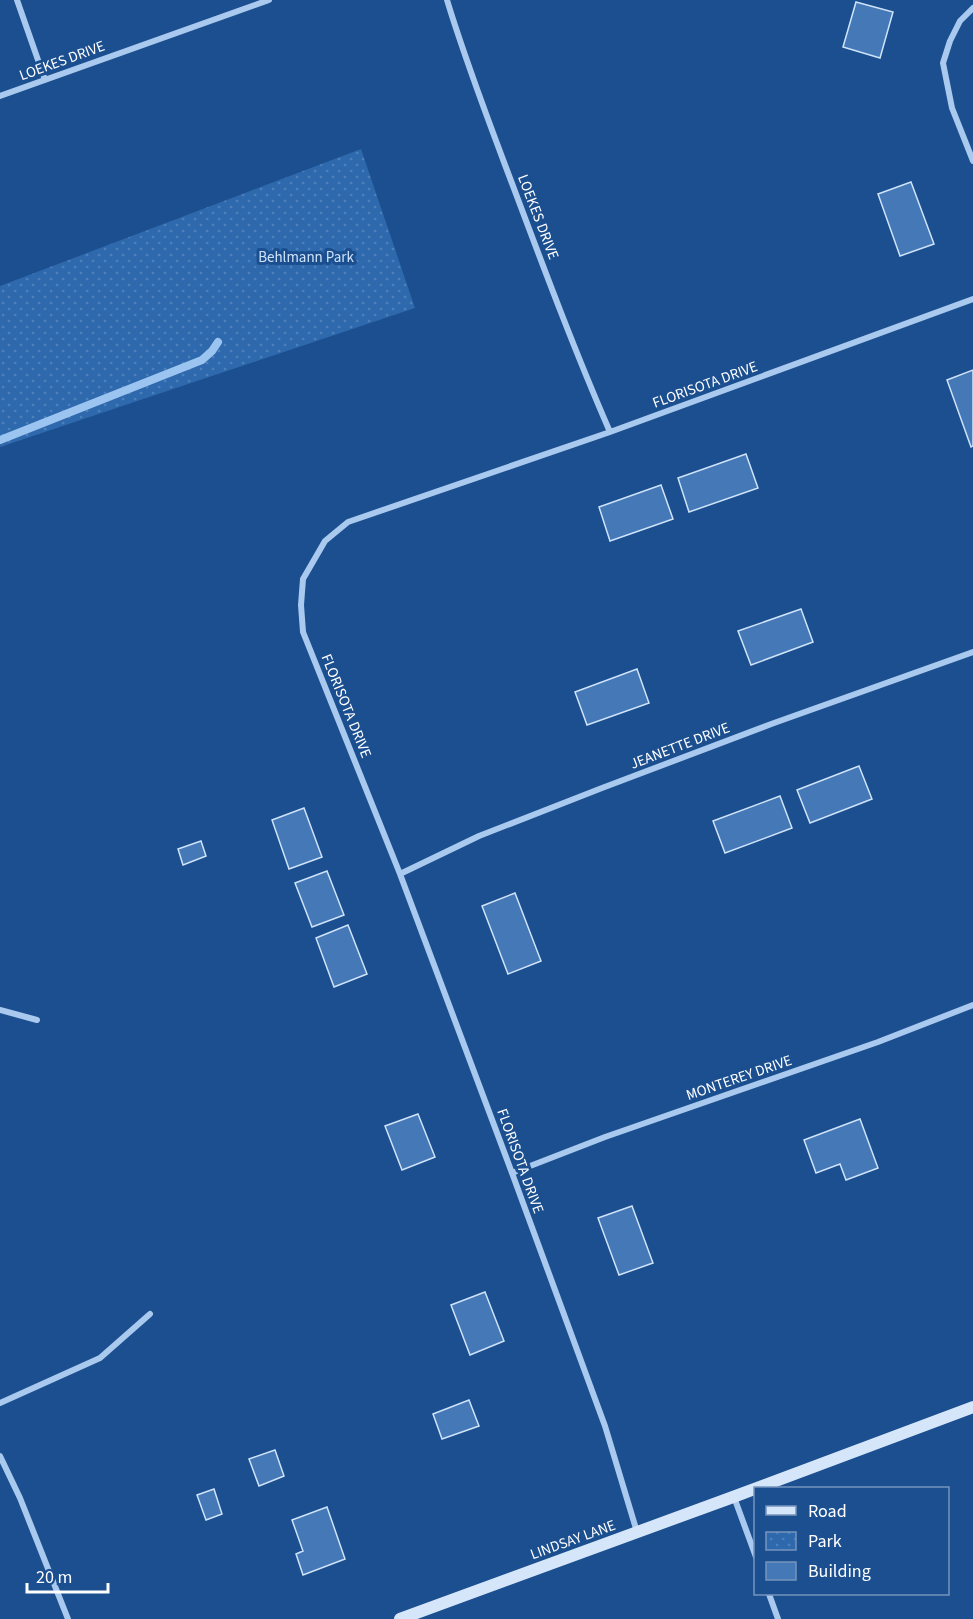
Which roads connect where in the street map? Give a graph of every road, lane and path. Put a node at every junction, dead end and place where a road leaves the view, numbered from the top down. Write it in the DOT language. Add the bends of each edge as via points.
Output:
graph roads {
  1 [pos="17,0"];
  2 [pos="269,0"];
  3 [pos="449,2"];
  4 [pos="973,8"];
  5 [pos="45,80"];
  6 [pos="0,96"];
  7 [pos="973,160"];
  8 [pos="973,299"];
  9 [pos="610,432"];
  10 [pos="973,652"];
  11 [pos="400,874"];
  12 [pos="973,1005"];
  13 [pos="0,1010"];
  14 [pos="37,1020"];
  15 [pos="512,1173"];
  16 [pos="150,1314"];
  17 [pos="0,1403"];
  18 [pos="973,1407"];
  19 [pos="0,1456"];
  20 [pos="761,1487"];
  21 [pos="754,1489"];
  22 [pos="734,1497"];
  23 [pos="637,1532"];
  24 [pos="754,1552"];
  25 [pos="770,1595"];
  26 [pos="68,1619"];
  27 [pos="400,1619"];
  28 [pos="778,1619"];
  1 -- 5 [label="street"];
  2 -- 5 [label="street, LOEKES DRIVE"];
  3 -- 9 [label="street, LOEKES DRIVE" via="552,290"];
  4 -- 7 [label="street" via="960,21 943,63 951,108"];
  5 -- 6 [label="street, LOEKES DRIVE"];
  8 -- 9 [label="street, FLORISOTA DRIVE"];
  9 -- 11 [label="street, FLORISOTA DRIVE" via="348,522 325,541 303,579 303,632"];
  10 -- 11 [label="street, JEANETTE DRIVE" via="592,792 479,836"];
  11 -- 15 [label="street, FLORISOTA DRIVE"];
  12 -- 15 [label="street, MONTEREY DRIVE"];
  13 -- 14 [label="street"];
  15 -- 23 [label="street, FLORISOTA DRIVE" via="605,1426"];
  16 -- 17 [label="street" via="100,1358"];
  18 -- 20 [label="street, LINDSAY LANE"];
  19 -- 26 [label="street"];
  21 -- 22 [label="street, LINDSAY LANE"];
  22 -- 23 [label="street, LINDSAY LANE"];
  22 -- 24 [label="street"];
  23 -- 27 [label="street, LINDSAY LANE"];
  25 -- 28 [label="street"];
}
